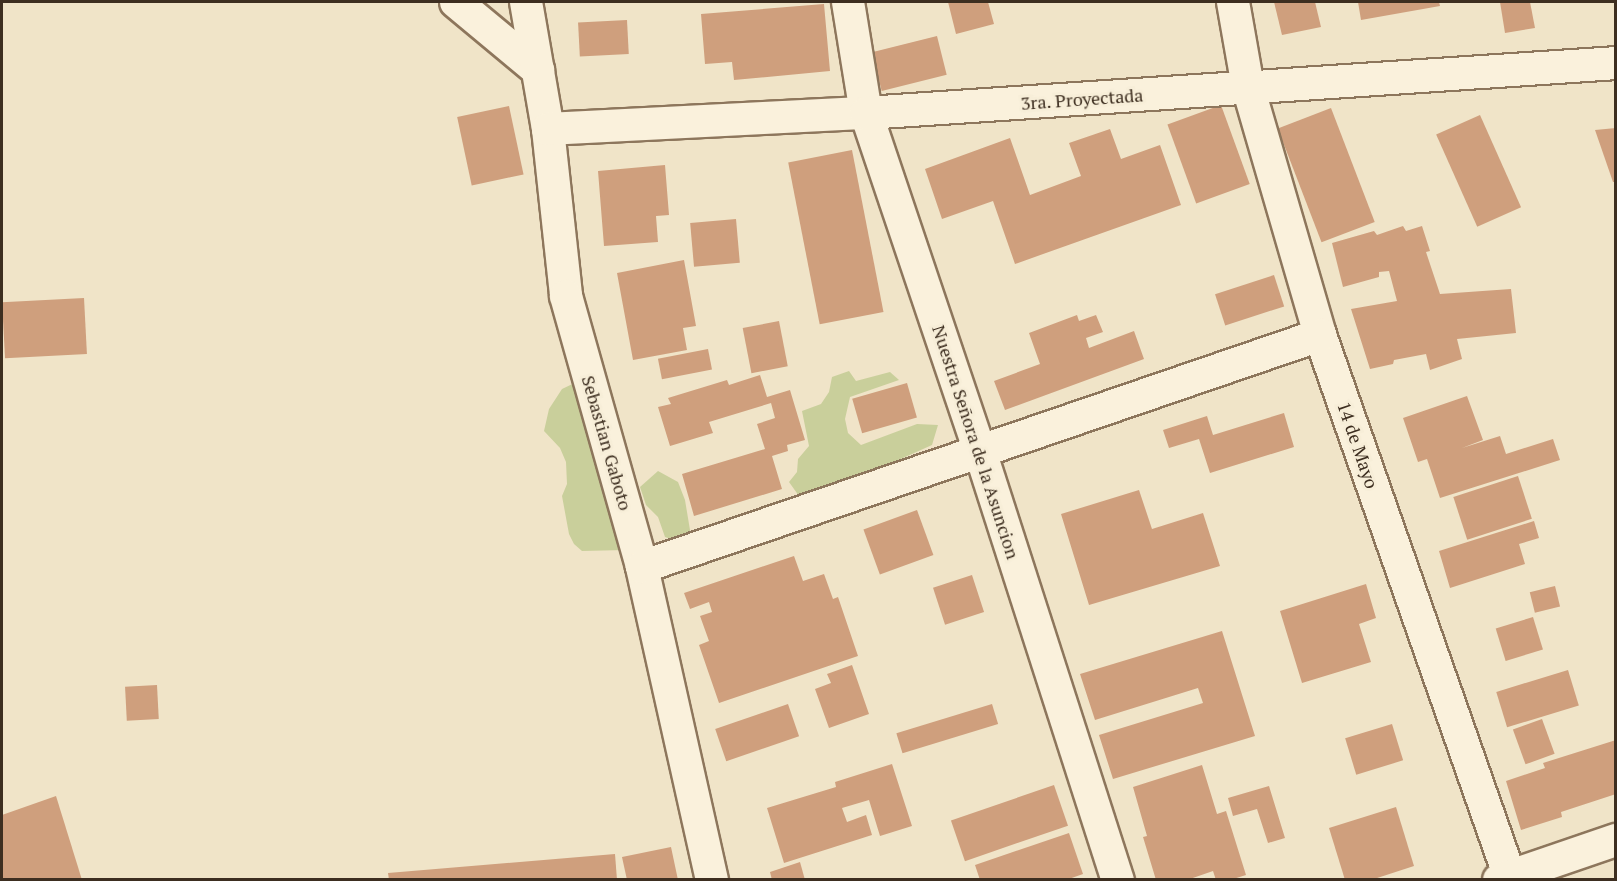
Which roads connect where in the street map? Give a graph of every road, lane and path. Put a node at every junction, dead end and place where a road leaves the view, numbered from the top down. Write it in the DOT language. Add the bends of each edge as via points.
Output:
graph roads {
  1 [pos="456,2"];
  2 [pos="526,2"];
  3 [pos="848,2"];
  4 [pos="1233,2"];
  5 [pos="1616,63"];
  6 [pos="538,70"];
  7 [pos="1248,87"];
  8 [pos="866,113"];
  9 [pos="548,129"];
  10 [pos="1320,335"];
  11 [pos="980,451"];
  12 [pos="642,567"];
  13 [pos="1616,840"];
  14 [pos="1507,878"];
  15 [pos="712,879"];
  16 [pos="1118,879"];
  1 -- 6 [label="street"];
  2 -- 6 [label="street, Sebastian Gaboto"];
  3 -- 8 [label="street, Nuestra Señora de la Asuncion"];
  4 -- 7 [label="street, 14 de Mayo"];
  5 -- 7 [label="street, 3ra. Proyectada"];
  6 -- 9 [label="street, Sebastian Gaboto"];
  7 -- 8 [label="street, 3ra. Proyectada"];
  7 -- 10 [label="street, 14 de Mayo"];
  8 -- 9 [label="street, 3ra. Proyectada"];
  8 -- 11 [label="street, Nuestra Señora de la Asuncion"];
  9 -- 12 [label="street, Sebastian Gaboto" via="566,296"];
  10 -- 11 [label="street"];
  10 -- 14 [label="street, 14 de Mayo"];
  11 -- 12 [label="street"];
  11 -- 16 [label="street, Nuestra Señora de la Asuncion"];
  12 -- 15 [label="street, Sebastian Gaboto"];
  13 -- 14 [label="street"];
}
